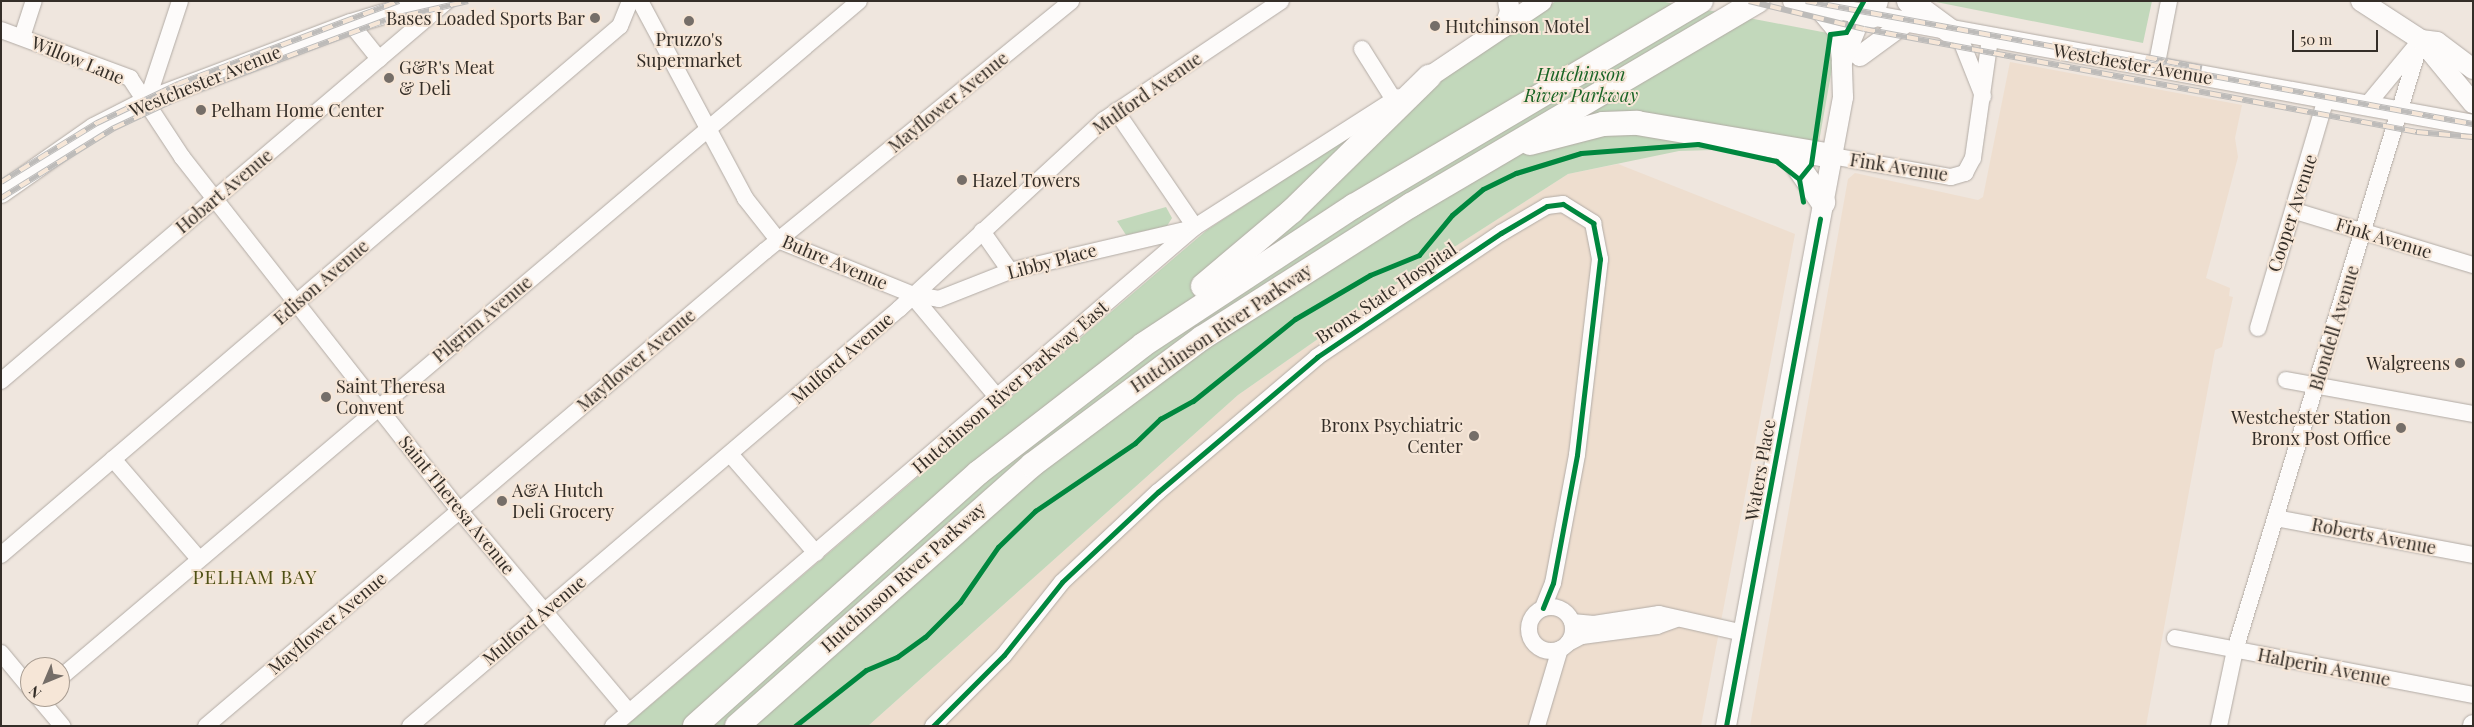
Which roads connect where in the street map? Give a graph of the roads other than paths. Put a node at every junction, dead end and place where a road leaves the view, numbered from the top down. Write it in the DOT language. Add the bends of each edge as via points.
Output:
graph roads {
  1 [pos="34,1"];
  2 [pos="180,1"];
  3 [pos="426,1"];
  4 [pos="447,1"];
  5 [pos="630,1"];
  6 [pos="640,1"];
  7 [pos="859,1"];
  8 [pos="1071,1"];
  9 [pos="1282,1"];
  10 [pos="1508,1"];
  11 [pos="1542,1"];
  12 [pos="1701,1"];
  13 [pos="1757,1"];
  14 [pos="1793,1"];
  15 [pos="2170,1"];
  16 [pos="2361,1"];
  17 [pos="1818,7"];
  18 [pos="1870,10"];
  19 [pos="1907,12"];
  20 [pos="351,24"];
  21 [pos="1504,27"];
  22 [pos="1,30"];
  23 [pos="1954,32"];
  24 [pos="22,37"];
  25 [pos="1990,38"];
  26 [pos="2420,40"];
  27 [pos="1362,49"];
  28 [pos="1851,59"];
  29 [pos="379,60"];
  30 [pos="2156,68"];
  31 [pos="2473,69"];
  32 [pos="1429,77"];
  33 [pos="1983,98"];
  34 [pos="2326,98"];
  35 [pos="1394,100"];
  36 [pos="147,101"];
  37 [pos="2473,103"];
  38 [pos="2367,106"];
  39 [pos="1116,111"];
  40 [pos="2399,111"];
  41 [pos="2473,125"];
  42 [pos="708,128"];
  43 [pos="1507,148"];
  44 [pos="1786,149"];
  45 [pos="1832,156"];
  46 [pos="1,193"];
  47 [pos="215,199"];
  48 [pos="1823,202"];
  49 [pos="2295,211"];
  50 [pos="1195,227"];
  51 [pos="982,231"];
  52 [pos="2364,232"];
  53 [pos="778,240"];
  54 [pos="2473,265"];
  55 [pos="1010,271"];
  56 [pos="911,294"];
  57 [pos="297,303"];
  58 [pos="2258,328"];
  59 [pos="2286,380"];
  60 [pos="1,381"];
  61 [pos="2316,386"];
  62 [pos="1073,397"];
  63 [pos="998,398"];
  64 [pos="378,407"];
  65 [pos="2473,414"];
  66 [pos="730,454"];
  67 [pos="113,459"];
  68 [pos="460,510"];
  69 [pos="2276,518"];
  70 [pos="816,553"];
  71 [pos="1,555"];
  72 [pos="2473,555"];
  73 [pos="199,559"];
  74 [pos="1553,583"];
  75 [pos="1543,608"];
  76 [pos="545,610"];
  77 [pos="1568,616"];
  78 [pos="1676,619"];
  79 [pos="1744,633"];
  80 [pos="2175,638"];
  81 [pos="1564,646"];
  82 [pos="1542,649"];
  83 [pos="2234,650"];
  84 [pos="1,653"];
  85 [pos="70,669"];
  86 [pos="20,676"];
  87 [pos="1548,683"];
  88 [pos="2473,695"];
  89 [pos="46,707"];
  90 [pos="630,712"];
  91 [pos="62,726"];
  92 [pos="206,726"];
  93 [pos="410,726"];
  94 [pos="613,726"];
  95 [pos="695,726"];
  96 [pos="737,726"];
  97 [pos="933,726"];
  98 [pos="1537,726"];
  99 [pos="1726,726"];
  100 [pos="2219,726"];
  1 -- 24 [label="street"];
  2 -- 36 [label="street"];
  3 -- 20 [label="main road, Westchester Avenue"];
  4 -- 29 [label="street, Hobart Avenue"];
  5 -- 57 [label="street, Edison Avenue" via="620,26"];
  6 -- 42 [label="street, Buhre Avenue"];
  7 -- 42 [label="street, Pilgrim Avenue"];
  8 -- 53 [label="street, Mayflower Avenue"];
  9 -- 39 [label="street, Mulford Avenue"];
  10 -- 21 [label="main road" via="1510,12"];
  11 -- 21 [label="main road"];
  12 -- 62 [label="highway, Hutchinson River Parkway" via="1313,232 1178,320"];
  13 -- 43 [label="highway, Hutchinson River Parkway"];
  14 -- 17 [label="main road"];
  15 -- 30 [label="street"];
  16 -- 26 [label="main road"];
  17 -- 18 [label="main road"];
  17 -- 28 [label="main road" via="1838,32"];
  18 -- 19 [label="main road"];
  18 -- 28 [label="main road, Waters Place"];
  19 -- 23 [label="highway"];
  19 -- 28 [label="main road"];
  20 -- 29 [label="street"];
  20 -- 36 [label="main road, Westchester Avenue"];
  21 -- 32 [label="main road"];
  22 -- 24 [label="street, Willow Lane"];
  23 -- 25 [label="main road, Westchester Avenue"];
  23 -- 33 [label="street"];
  24 -- 36 [label="street, Willow Lane" via="130,78"];
  25 -- 30 [label="main road, Westchester Avenue"];
  25 -- 33 [label="street"];
  26 -- 31 [label="main road" via="2437,42"];
  26 -- 37 [label="main road"];
  26 -- 38 [label="street"];
  26 -- 40 [label="street, Blondell Avenue"];
  27 -- 35 [label="street"];
  28 -- 45 [label="main road, Waters Place"];
  29 -- 47 [label="street, Hobart Avenue"];
  30 -- 34 [label="main road, Westchester Avenue"];
  32 -- 35 [label="street, Hutchinson River Parkway East"];
  32 -- 62 [label="highway" via="1265,235 1148,328"];
  33 -- 45 [label="street, Fink Avenue" via="1973,158 1965,174 1951,177"];
  34 -- 38 [label="main road, Westchester Avenue"];
  34 -- 49 [label="street, Cooper Avenue"];
  35 -- 50 [label="street, Hutchinson River Parkway East"];
  36 -- 46 [label="main road, Westchester Avenue" via="94,128"];
  36 -- 47 [label="street, Saint Theresa Avenue"];
  38 -- 40 [label="main road, Westchester Avenue"];
  39 -- 50 [label="street"];
  39 -- 51 [label="street, Mulford Avenue"];
  40 -- 41 [label="main road, Westchester Avenue"];
  40 -- 52 [label="street, Blondell Avenue"];
  42 -- 53 [label="street, Buhre Avenue" via="745,198"];
  42 -- 64 [label="street, Pilgrim Avenue"];
  43 -- 44 [label="highway" via="1617,123 1665,126"];
  43 -- 96 [label="highway, Hutchinson River Parkway" via="1264,296 1094,417 944,540"];
  44 -- 45 [label="highway"];
  44 -- 48 [label="highway"];
  45 -- 48 [label="main road, Waters Place"];
  47 -- 57 [label="street, Saint Theresa Avenue"];
  47 -- 60 [label="street, Hobart Avenue"];
  48 -- 79 [label="main road, Waters Place"];
  49 -- 52 [label="street, Fink Avenue"];
  49 -- 58 [label="street, Cooper Avenue" via="2287,222"];
  50 -- 55 [label="street, Libby Place"];
  50 -- 63 [label="street, Hutchinson River Parkway East"];
  51 -- 55 [label="street"];
  51 -- 56 [label="street, Mulford Avenue"];
  52 -- 54 [label="street, Fink Avenue"];
  52 -- 61 [label="street, Blondell Avenue"];
  53 -- 56 [label="street, Buhre Avenue"];
  53 -- 68 [label="street, Mayflower Avenue"];
  55 -- 56 [label="street, Libby Place" via="938,299"];
  56 -- 63 [label="street, Buhre Avenue"];
  56 -- 66 [label="street, Mulford Avenue"];
  57 -- 64 [label="street, Saint Theresa Avenue"];
  57 -- 67 [label="street, Edison Avenue"];
  59 -- 61 [label="street"];
  61 -- 65 [label="street"];
  61 -- 69 [label="street, Blondell Avenue"];
  62 -- 95 [label="highway, Hutchinson River Parkway" via="978,473"];
  63 -- 70 [label="street, Hutchinson River Parkway East"];
  64 -- 68 [label="street, Saint Theresa Avenue"];
  64 -- 73 [label="street, Pilgrim Avenue"];
  66 -- 70 [label="street"];
  66 -- 76 [label="street, Mulford Avenue"];
  67 -- 71 [label="street, Edison Avenue"];
  67 -- 73 [label="street"];
  68 -- 76 [label="street, Saint Theresa Avenue"];
  68 -- 92 [label="street, Mayflower Avenue"];
  69 -- 72 [label="street, Roberts Avenue"];
  69 -- 83 [label="street, Blondell Avenue"];
  70 -- 90 [label="street, Hutchinson River Parkway East"];
  73 -- 85 [label="street, Pilgrim Avenue"];
  74 -- 75 [label="street, Bronx State Hospital"];
  74 -- 77 [label="street"];
  74 -- 97 [label="street, Bronx State Hospital" via="1577,456 1600,259 1593,223 1563,204 1547,206 1501,233 1317,356 1158,492 1062,582 1004,655"];
  75 -- 77 [label="street"];
  75 -- 82 [label="street" via="1533,616 1529,628 1532,640"];
  76 -- 90 [label="street, Saint Theresa Avenue"];
  76 -- 93 [label="street, Mulford Avenue"];
  77 -- 78 [label="street" via="1594,624 1658,614"];
  77 -- 81 [label="street"];
  78 -- 79 [label="street"];
  78 -- 81 [label="street" via="1657,626 1582,636"];
  79 -- 99 [label="main road, Waters Place"];
  80 -- 83 [label="street, Halperin Avenue"];
  81 -- 82 [label="street"];
  81 -- 87 [label="street"];
  82 -- 87 [label="street"];
  83 -- 88 [label="street, Halperin Avenue"];
  83 -- 100 [label="street, Blondell Avenue"];
  84 -- 86 [label="street"];
  87 -- 98 [label="street"];
  89 -- 91 [label="street"];
  90 -- 94 [label="street, Hutchinson River Parkway East"];
}
